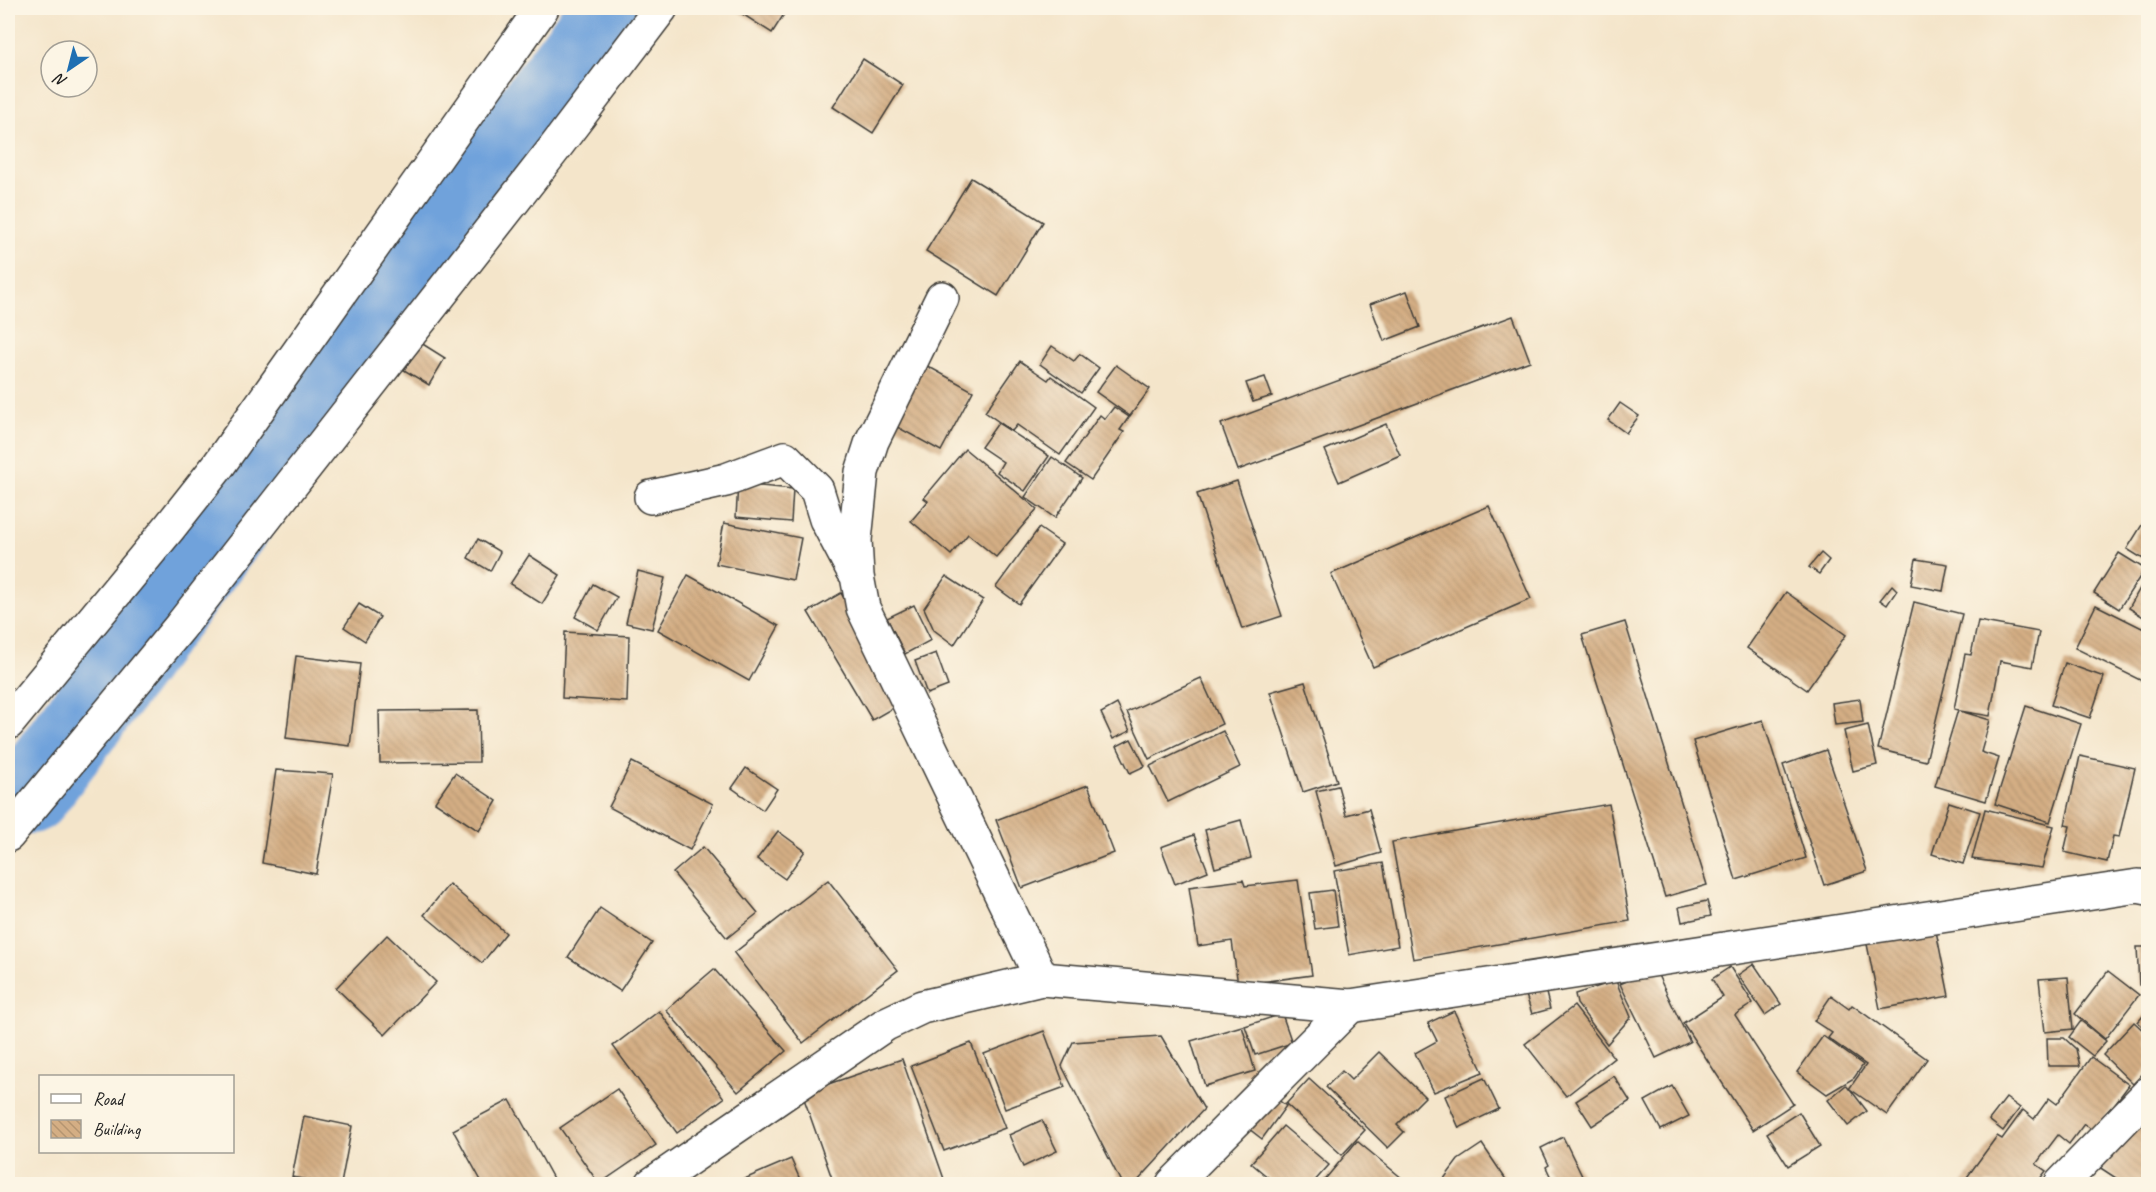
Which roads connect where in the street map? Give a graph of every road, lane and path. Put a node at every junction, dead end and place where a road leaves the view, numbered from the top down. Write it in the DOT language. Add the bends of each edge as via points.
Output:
graph roads {
  1 [pos="542,8"];
  2 [pos="661,8"];
  3 [pos="942,298"];
  4 [pos="651,497"];
  5 [pos="857,576"];
  6 [pos="8,723"];
  7 [pos="8,835"];
  8 [pos="2148,888"];
  9 [pos="1042,980"];
  10 [pos="1350,1006"];
  11 [pos="2148,1094"];
  12 [pos="652,1185"];
  13 [pos="1173,1185"];
  14 [pos="2061,1185"];
  1 -- 6 [label="street" via="218,466"];
  2 -- 7 [label="street" via="180,627"];
  3 -- 5 [label="street" via="872,441 862,472 855,540"];
  4 -- 5 [label="street" via="726,480 785,458 817,490 826,519"];
  5 -- 9 [label="street" via="867,617"];
  8 -- 10 [label="street" via="2138,886"];
  9 -- 10 [label="street"];
  9 -- 12 [label="street" via="922,1007 886,1024"];
  10 -- 13 [label="street"];
  11 -- 14 [label="street"];
}
